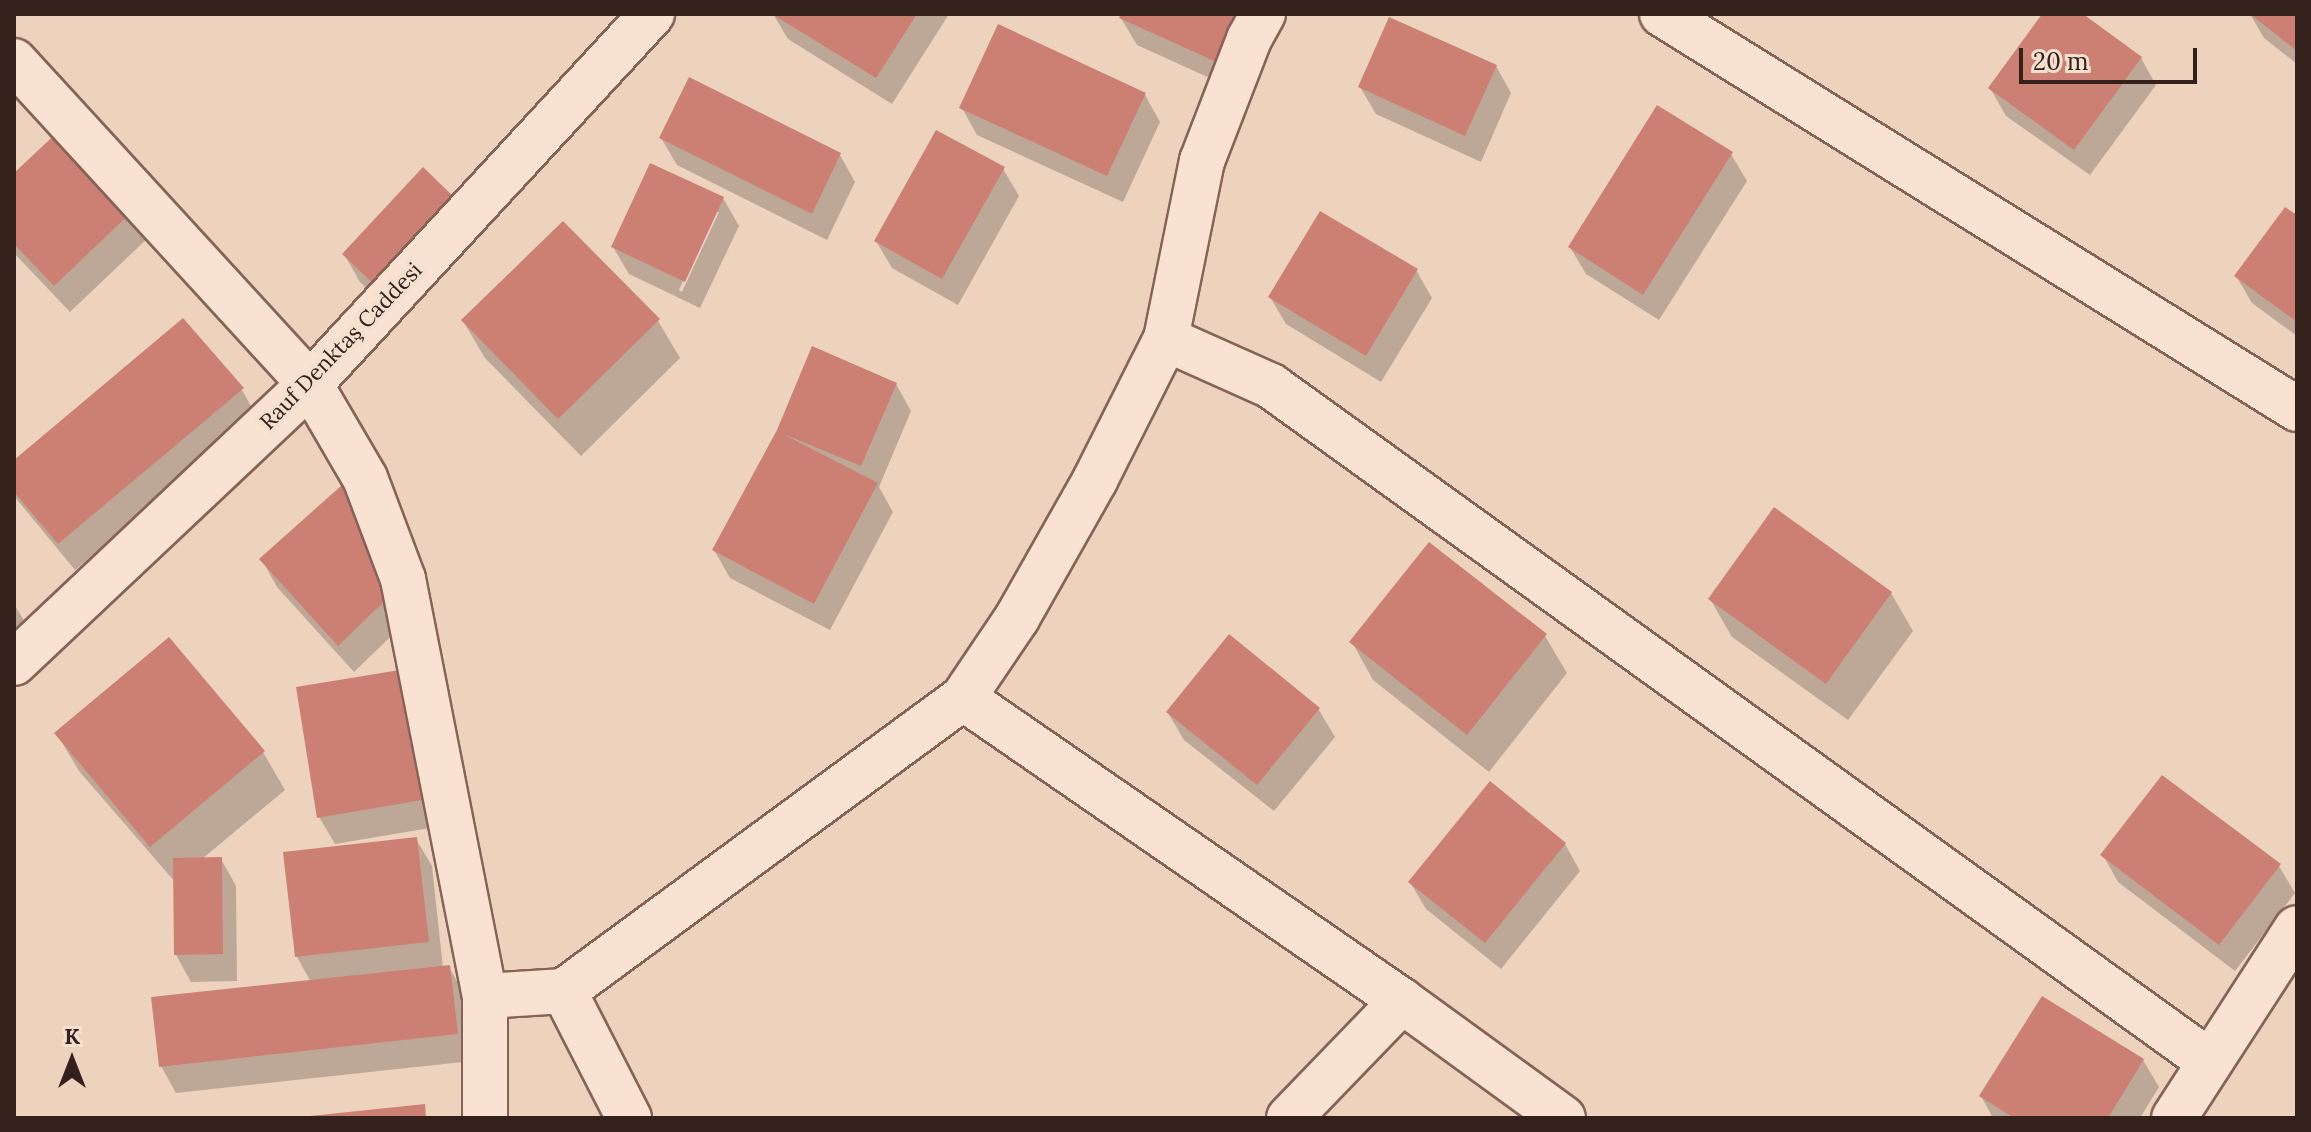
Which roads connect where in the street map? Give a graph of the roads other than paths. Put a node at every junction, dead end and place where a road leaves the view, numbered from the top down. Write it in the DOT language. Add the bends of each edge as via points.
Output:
graph roads {
  1 [pos="652,14"];
  2 [pos="1263,14"];
  3 [pos="1662,14"];
  4 [pos="14,61"];
  5 [pos="1166,339"];
  6 [pos="310,384"];
  7 [pos="2297,409"];
  8 [pos="14,663"];
  9 [pos="963,698"];
  10 [pos="2297,928"];
  11 [pos="564,991"];
  12 [pos="485,996"];
  13 [pos="1402,1001"];
  14 [pos="2210,1062"];
  15 [pos="485,1118"];
  16 [pos="629,1118"];
  17 [pos="1289,1118"];
  18 [pos="1563,1118"];
  19 [pos="2174,1118"];
  1 -- 6 [label="street, Rauf Denktaş Caddesi"];
  2 -- 5 [label="street" via="1202,161"];
  3 -- 7 [label="street"];
  4 -- 6 [label="street"];
  5 -- 9 [label="street" via="1033,590"];
  5 -- 14 [label="street" via="1271,386"];
  6 -- 8 [label="street, Rauf Denktaş Caddesi"];
  6 -- 12 [label="street" via="365,478 403,579"];
  9 -- 11 [label="street"];
  9 -- 13 [label="street"];
  10 -- 14 [label="street"];
  11 -- 12 [label="street"];
  11 -- 16 [label="street"];
  12 -- 15 [label="street"];
  13 -- 17 [label="street"];
  13 -- 18 [label="street"];
  14 -- 19 [label="street"];
}
